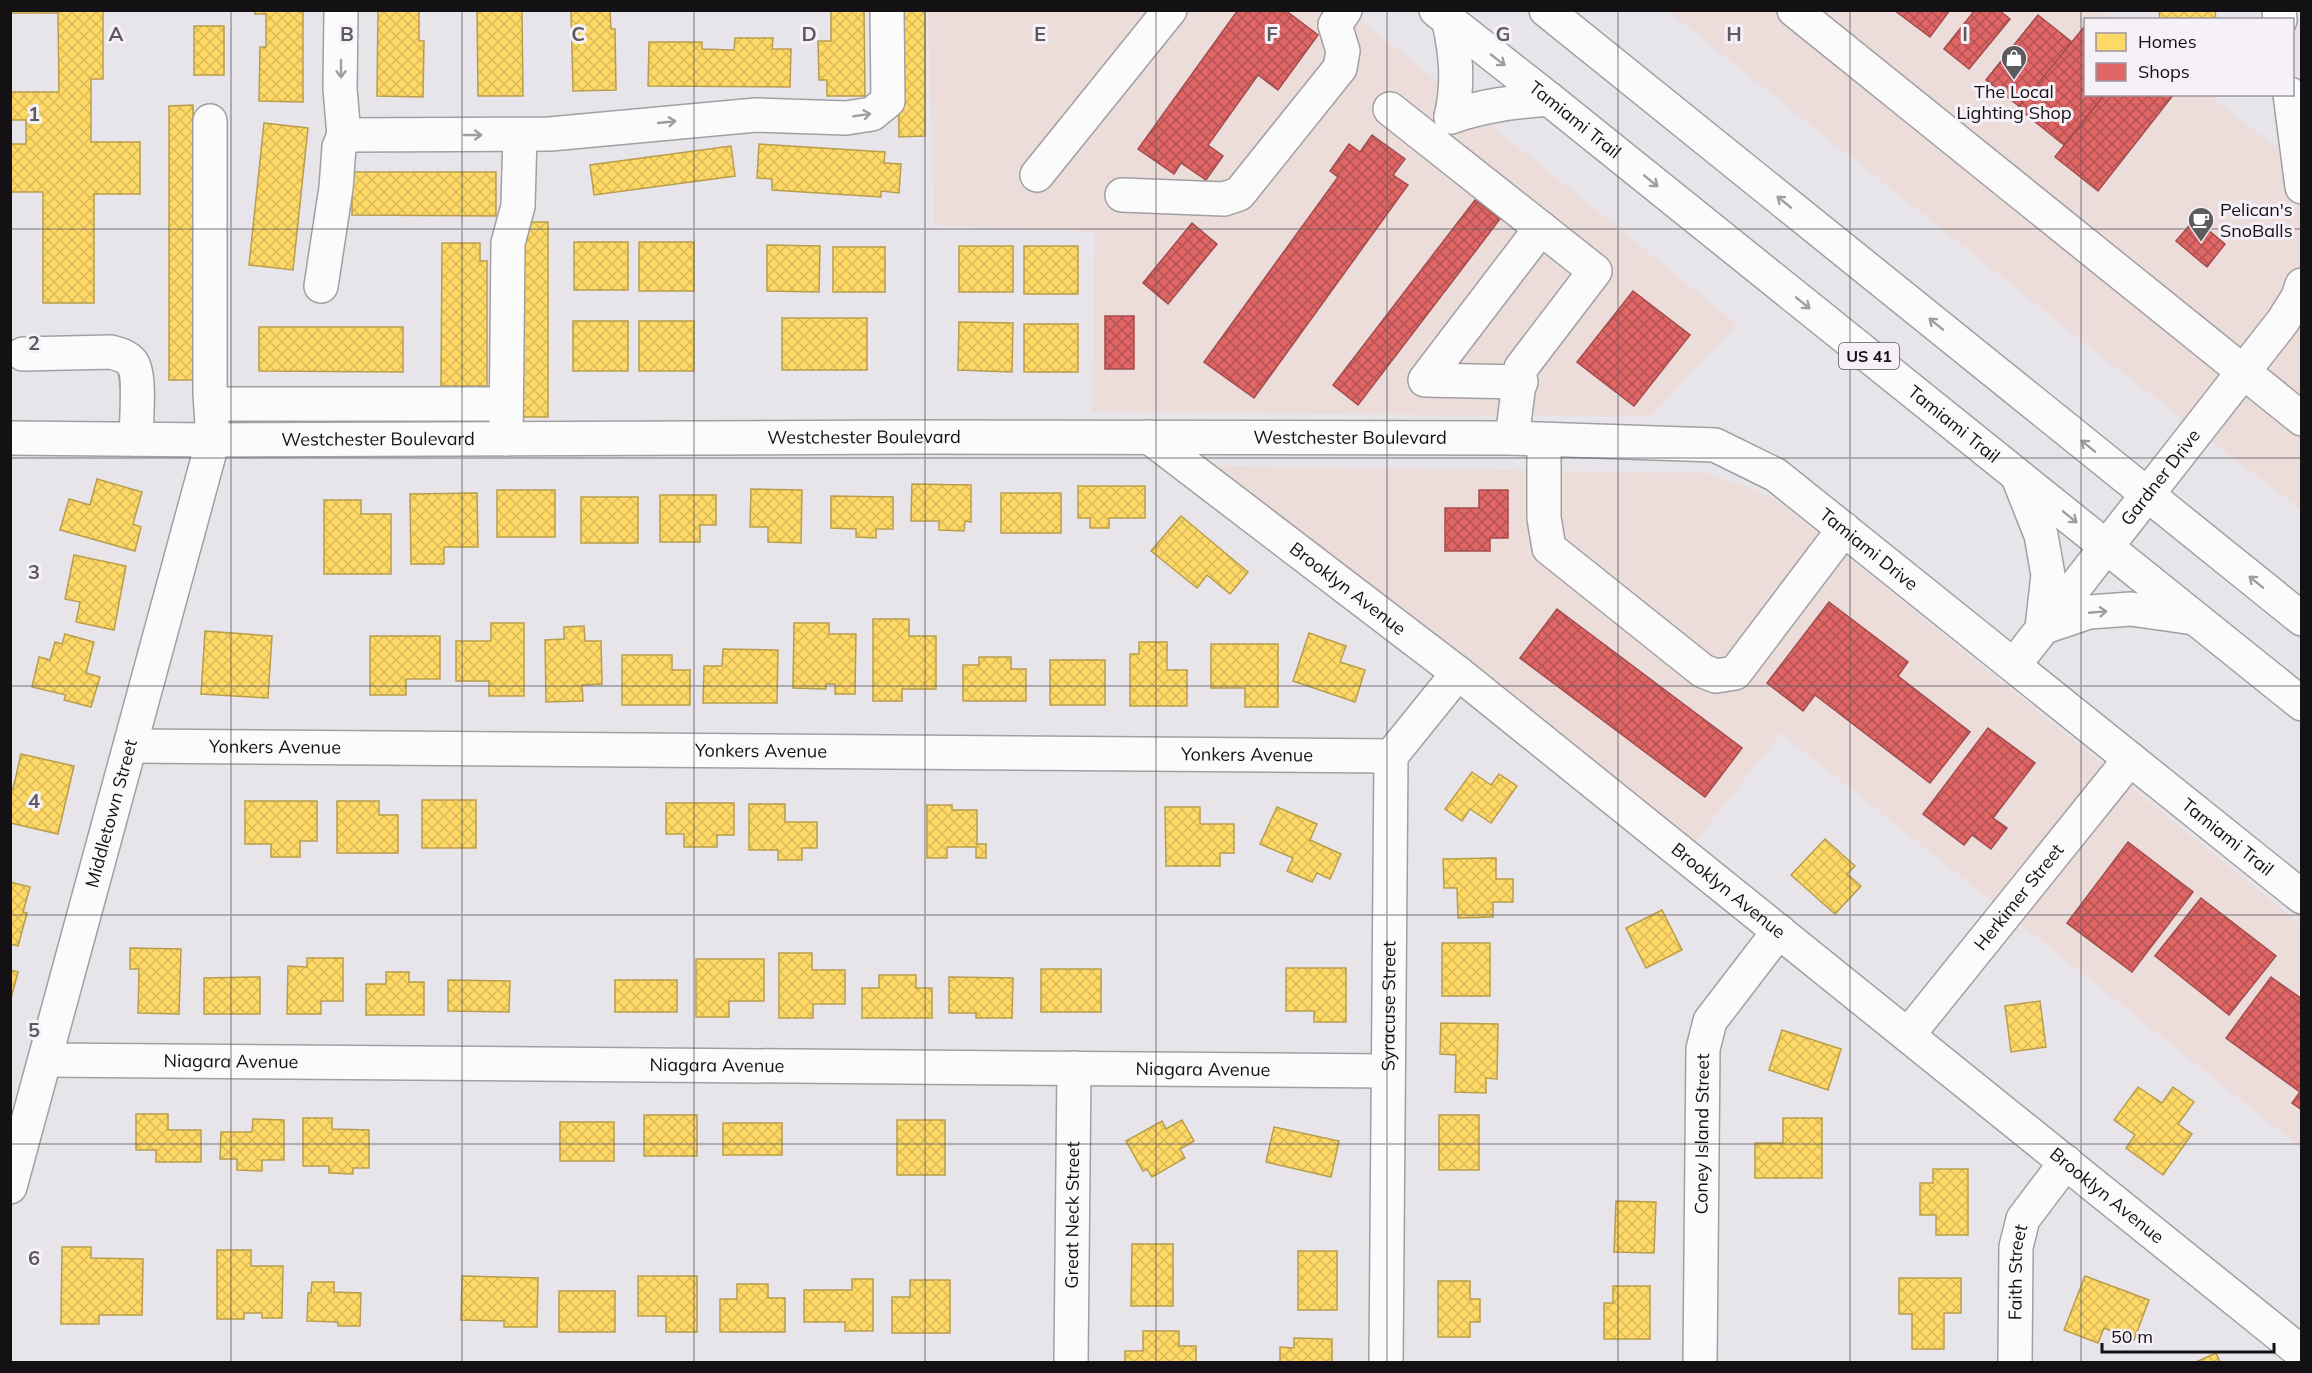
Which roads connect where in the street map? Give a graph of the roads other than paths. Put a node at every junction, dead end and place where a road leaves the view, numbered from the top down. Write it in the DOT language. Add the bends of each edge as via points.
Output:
graph roads {
  1 [pos="341,10"];
  2 [pos="887,10"];
  3 [pos="1170,10"];
  4 [pos="1346,10"];
  5 [pos="1546,10"];
  6 [pos="1794,10"];
  7 [pos="1442,16"];
  8 [pos="2290,96"];
  9 [pos="1550,99"];
  10 [pos="1390,109"];
  11 [pos="210,121"];
  12 [pos="1441,129"];
  13 [pos="344,135"];
  14 [pos="520,135"];
  15 [pos="1037,175"];
  16 [pos="2301,187"];
  17 [pos="1122,195"];
  18 [pos="1541,228"];
  19 [pos="321,286"];
  20 [pos="2299,300"];
  21 [pos="23,354"];
  22 [pos="2242,372"];
  23 [pos="1521,382"];
  24 [pos="211,404"];
  25 [pos="506,404"];
  26 [pos="2301,419"];
  27 [pos="1149,437"];
  28 [pos="10,438"];
  29 [pos="136,439"];
  30 [pos="506,439"];
  31 [pos="1528,439"];
  32 [pos="213,440"];
  33 [pos="1715,445"];
  34 [pos="2018,476"];
  35 [pos="2148,495"];
  36 [pos="1844,529"];
  37 [pos="2106,546"];
  38 [pos="2195,618"];
  39 [pos="2301,619"];
  40 [pos="2042,628"];
  41 [pos="2014,665"];
  42 [pos="1458,673"];
  43 [pos="2301,704"];
  44 [pos="131,746"];
  45 [pos="1391,756"];
  46 [pos="2130,759"];
  47 [pos="2301,897"];
  48 [pos="1779,931"];
  49 [pos="1908,1035"];
  50 [pos="45,1060"];
  51 [pos="1074,1068"];
  52 [pos="1388,1071"];
  53 [pos="2066,1162"];
  54 [pos="10,1187"];
  55 [pos="2301,1353"];
  56 [pos="1071,1362"];
  57 [pos="1386,1362"];
  58 [pos="1700,1362"];
  59 [pos="2015,1362"];
  1 -- 13 [label="street, one-way"];
  14 -- 2 [label="street, one-way" via="756,114 846,118 872,114 888,101"];
  3 -- 15 [label="street"];
  4 -- 17 [label="street" via="1335,25 1343,51 1340,68 1239,194 1224,199"];
  35 -- 5 [label="street, one-way"];
  6 -- 22 [label="street"];
  7 -- 9 [label="street, Tamiami Trail / US 41, one-way"];
  7 -- 12 [label="street" via="1456,56 1456,98"];
  8 -- 16 [label="street"];
  9 -- 12 [label="street" via="1479,108"];
  9 -- 34 [label="street, Tamiami Trail / US 41, one-way"];
  10 -- 12 [label="street"];
  11 -- 24 [label="street, Middletown Street"];
  12 -- 18 [label="street"];
  13 -- 14 [label="street, one-way"];
  13 -- 19 [label="street" via="339,147"];
  14 -- 25 [label="street" via="518,206 508,243"];
  18 -- 23 [label="street" via="1595,271 1521,368"];
  18 -- 23 [label="street" via="1425,380"];
  20 -- 22 [label="street, Gardner Drive"];
  21 -- 29 [label="street" via="111,352 133,363"];
  22 -- 26 [label="street"];
  22 -- 35 [label="street, Gardner Drive"];
  23 -- 31 [label="street"];
  24 -- 25 [label="street"];
  24 -- 32 [label="street, Middletown Street"];
  25 -- 30 [label="street"];
  27 -- 30 [label="street, Westchester Boulevard"];
  27 -- 31 [label="street, Westchester Boulevard"];
  27 -- 42 [label="street, Brooklyn Avenue"];
  28 -- 29 [label="street, Westchester Boulevard"];
  29 -- 32 [label="street, Westchester Boulevard"];
  30 -- 32 [label="street, Westchester Boulevard"];
  31 -- 33 [label="street, Westchester Boulevard"];
  31 -- 36 [label="street" via="1549,548 1703,671 1716,676 1735,673"];
  32 -- 44 [label="street, Middletown Street"];
  33 -- 36 [label="street, Tamiami Drive" via="1776,475"];
  34 -- 37 [label="street, Tamiami Trail / US 41, one-way"];
  34 -- 40 [label="street" via="2041,535 2048,575"];
  35 -- 37 [label="street, Gardner Drive"];
  39 -- 35 [label="street, one-way"];
  36 -- 41 [label="street, Tamiami Drive"];
  37 -- 38 [label="street, Tamiami Trail / US 41"];
  37 -- 40 [label="street, Gardner Drive"];
  40 -- 38 [label="street, one-way" via="2089,612 2131,609"];
  38 -- 43 [label="street, Tamiami Trail / US 41"];
  40 -- 41 [label="street, Gardner Drive"];
  41 -- 46 [label="street, Tamiami Trail"];
  42 -- 45 [label="street"];
  42 -- 48 [label="street, Brooklyn Avenue"];
  44 -- 45 [label="street, Yonkers Avenue"];
  44 -- 50 [label="street, Middletown Street"];
  45 -- 52 [label="street, Syracuse Street"];
  46 -- 47 [label="street, Tamiami Trail"];
  46 -- 49 [label="street, Herkimer Street"];
  48 -- 49 [label="street, Brooklyn Avenue"];
  48 -- 58 [label="street, Coney Island Street" via="1710,1021 1703,1048"];
  49 -- 53 [label="street, Brooklyn Avenue"];
  50 -- 51 [label="street, Niagara Avenue"];
  50 -- 54 [label="street, Middletown Street"];
  51 -- 52 [label="street, Niagara Avenue"];
  51 -- 56 [label="street, Great Neck Street"];
  52 -- 57 [label="street, Syracuse Street"];
  53 -- 55 [label="street, Brooklyn Avenue"];
  53 -- 59 [label="street, Faith Street" via="2023,1219 2016,1247"];
}
